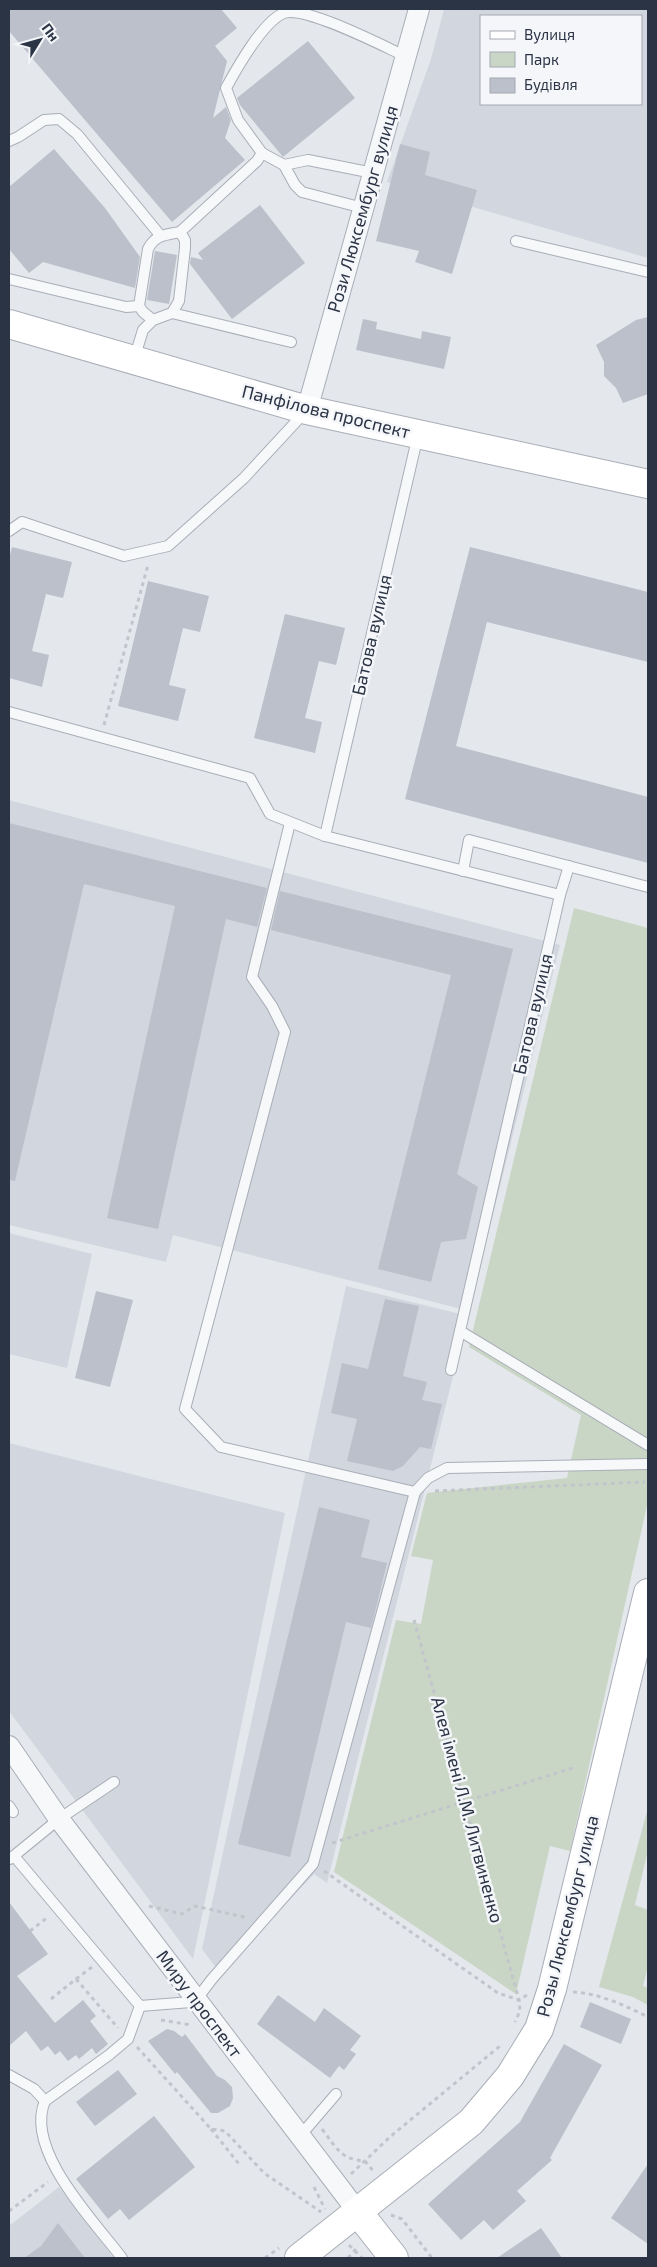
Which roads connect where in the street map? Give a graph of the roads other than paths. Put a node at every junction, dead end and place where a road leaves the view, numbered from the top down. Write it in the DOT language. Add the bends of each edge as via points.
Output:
graph roads {
  1 [pos="420,9"];
  2 [pos="405,56"];
  3 [pos="9,141"];
  4 [pos="262,153"];
  5 [pos="284,165"];
  6 [pos="373,173"];
  7 [pos="363,208"];
  8 [pos="180,232"];
  9 [pos="160,236"];
  10 [pos="516,242"];
  11 [pos="648,272"];
  12 [pos="9,279"];
  13 [pos="139,306"];
  14 [pos="172,313"];
  15 [pos="153,320"];
  16 [pos="9,324"];
  17 [pos="291,342"];
  18 [pos="134,360"];
  19 [pos="307,410"];
  20 [pos="418,434"];
  21 [pos="648,484"];
  22 [pos="9,531"];
  23 [pos="9,712"];
  24 [pos="290,822"];
  25 [pos="325,836"];
  26 [pos="569,866"];
  27 [pos="463,871"];
  28 [pos="648,887"];
  29 [pos="560,895"];
  30 [pos="460,1331"];
  31 [pos="451,1370"];
  32 [pos="648,1444"];
  33 [pos="648,1464"];
  34 [pos="415,1492"];
  35 [pos="648,1593"];
  36 [pos="9,1746"];
  37 [pos="114,1782"];
  38 [pos="59,1819"];
  39 [pos="11,1858"];
  40 [pos="196,2000"];
  41 [pos="140,2006"];
  42 [pos="9,2075"];
  43 [pos="336,2094"];
  44 [pos="45,2101"];
  45 [pos="300,2136"];
  46 [pos="358,2212"];
  47 [pos="122,2258"];
  48 [pos="299,2258"];
  49 [pos="394,2258"];
  1 -- 2 [label="street, Рози Люксембург вулиця"];
  2 -- 4 [label="lane" via="320,18 295,12 285,12 274,18 244,55 226,88 238,120"];
  2 -- 6 [label="street, Рози Люксембург вулиця"];
  3 -- 9 [label="lane" via="44,120 59,119 77,134"];
  4 -- 5 [label="lane"];
  4 -- 8 [label="lane"];
  5 -- 6 [label="lane" via="308,160"];
  5 -- 7 [label="lane" via="302,192"];
  6 -- 7 [label="street, Рози Люксембург вулиця"];
  7 -- 19 [label="street, Рози Люксембург вулиця"];
  8 -- 9 [label="lane"];
  8 -- 14 [label="lane" via="185,248 179,301"];
  9 -- 13 [label="lane" via="148,249"];
  10 -- 11 [label="lane"];
  12 -- 13 [label="lane" via="126,307"];
  13 -- 15 [label="lane"];
  14 -- 15 [label="lane"];
  14 -- 17 [label="lane"];
  15 -- 18 [label="lane" via="143,330"];
  16 -- 18 [label="street, Панфілова проспект"];
  18 -- 19 [label="street, Панфілова проспект"];
  19 -- 20 [label="street, Панфілова проспект"];
  19 -- 22 [label="lane" via="244,478 168,546 124,556 22,522"];
  20 -- 21 [label="street, Панфілова проспект"];
  20 -- 25 [label="lane, Батова вулиця"];
  23 -- 24 [label="lane" via="250,778 270,814"];
  24 -- 25 [label="lane"];
  24 -- 34 [label="lane" via="252,977 285,1032 185,1409 221,1447"];
  25 -- 27 [label="lane"];
  26 -- 27 [label="lane" via="469,840"];
  26 -- 28 [label="lane"];
  26 -- 29 [label="lane, Батова вулиця"];
  27 -- 29 [label="lane"];
  29 -- 30 [label="lane, Батова вулиця"];
  30 -- 31 [label="lane, Батова вулиця"];
  30 -- 32 [label="lane"];
  33 -- 34 [label="lane" via="447,1468 428,1478"];
  34 -- 40 [label="lane" via="313,1864"];
  35 -- 46 [label="street, Розы Люксембург улица" via="552,1988 539,2029 510,2076 471,2122"];
  36 -- 38 [label="street, Миру проспект"];
  37 -- 38 [label="lane"];
  38 -- 39 [label="lane"];
  38 -- 40 [label="street, Миру проспект"];
  39 -- 41 [label="lane" via="59,1909"];
  40 -- 41 [label="lane"];
  40 -- 45 [label="street, Миру проспект"];
  41 -- 44 [label="lane" via="128,2039"];
  42 -- 44 [label="lane" via="34,2089"];
  43 -- 45 [label="lane"];
  44 -- 47 [label="lane" via="40,2123 58,2174"];
  45 -- 46 [label="street, Миру проспект"];
  46 -- 48 [label="street, Розы Люксембург улица"];
  46 -- 49 [label="street, Миру проспект"];
}
